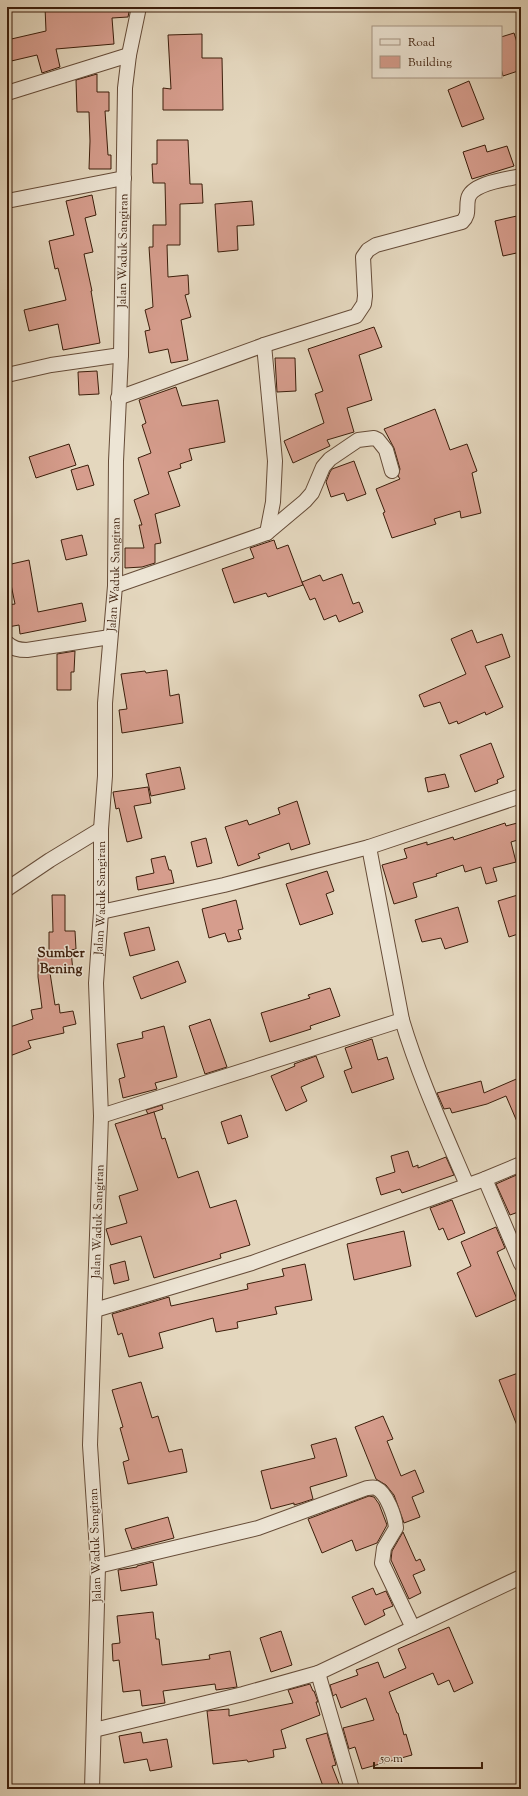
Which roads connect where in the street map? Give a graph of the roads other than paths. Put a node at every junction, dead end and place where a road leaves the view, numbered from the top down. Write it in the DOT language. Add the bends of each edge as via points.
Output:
graph roads {
  1 [pos="139,7"];
  2 [pos="129,55"];
  3 [pos="7,93"];
  4 [pos="521,176"];
  5 [pos="124,178"];
  6 [pos="7,201"];
  7 [pos="264,345"];
  8 [pos="121,355"];
  9 [pos="7,375"];
  10 [pos="118,398"];
  11 [pos="392,471"];
  12 [pos="267,533"];
  13 [pos="115,586"];
  14 [pos="110,637"];
  15 [pos="7,643"];
  16 [pos="521,796"];
  17 [pos="102,829"];
  18 [pos="370,847"];
  19 [pos="7,889"];
  20 [pos="101,912"];
  21 [pos="402,1020"];
  22 [pos="101,1116"];
  23 [pos="521,1164"];
  24 [pos="485,1179"];
  25 [pos="467,1185"];
  26 [pos="521,1264"];
  27 [pos="95,1310"];
  28 [pos="98,1566"];
  29 [pos="521,1577"];
  30 [pos="413,1628"];
  31 [pos="318,1673"];
  32 [pos="94,1730"];
  33 [pos="92,1789"];
  34 [pos="352,1789"];
  1 -- 2 [label="street, Jalan Waduk Sangiran"];
  2 -- 3 [label="street"];
  2 -- 5 [label="street, Jalan Waduk Sangiran" via="125,88"];
  4 -- 7 [label="street" via="486,184 471,192 468,198 468,215 462,222 376,245 368,250 363,257 364,304 356,316"];
  5 -- 6 [label="street"];
  5 -- 8 [label="street, Jalan Waduk Sangiran"];
  7 -- 10 [label="street"];
  7 -- 12 [label="street" via="275,461 274,502"];
  8 -- 9 [label="street" via="51,365"];
  8 -- 10 [label="street, Jalan Waduk Sangiran"];
  10 -- 13 [label="street, Jalan Waduk Sangiran"];
  11 -- 12 [label="street" via="386,450 378,440 358,440 330,459 323,467 312,493"];
  12 -- 13 [label="street"];
  13 -- 14 [label="street, Jalan Waduk Sangiran"];
  14 -- 15 [label="street" via="27,650 11,647"];
  14 -- 17 [label="street, Jalan Waduk Sangiran" via="105,703"];
  16 -- 18 [label="street"];
  17 -- 19 [label="street"];
  17 -- 20 [label="street, Jalan Waduk Sangiran"];
  18 -- 20 [label="street" via="224,885"];
  18 -- 21 [label="street"];
  20 -- 22 [label="street, Jalan Waduk Sangiran" via="96,983"];
  21 -- 22 [label="street"];
  21 -- 25 [label="street" via="429,1097"];
  22 -- 27 [label="street, Jalan Waduk Sangiran"];
  23 -- 24 [label="street"];
  24 -- 25 [label="street"];
  24 -- 26 [label="street"];
  25 -- 27 [label="street" via="252,1263"];
  27 -- 28 [label="street, Jalan Waduk Sangiran" via="90,1445"];
  28 -- 30 [label="street" via="258,1528 375,1487 389,1503 396,1528 384,1548 382,1563"];
  28 -- 32 [label="street, Jalan Waduk Sangiran"];
  29 -- 30 [label="street"];
  30 -- 31 [label="street"];
  31 -- 32 [label="street"];
  31 -- 34 [label="street"];
  32 -- 33 [label="street, Jalan Waduk Sangiran"];
}
